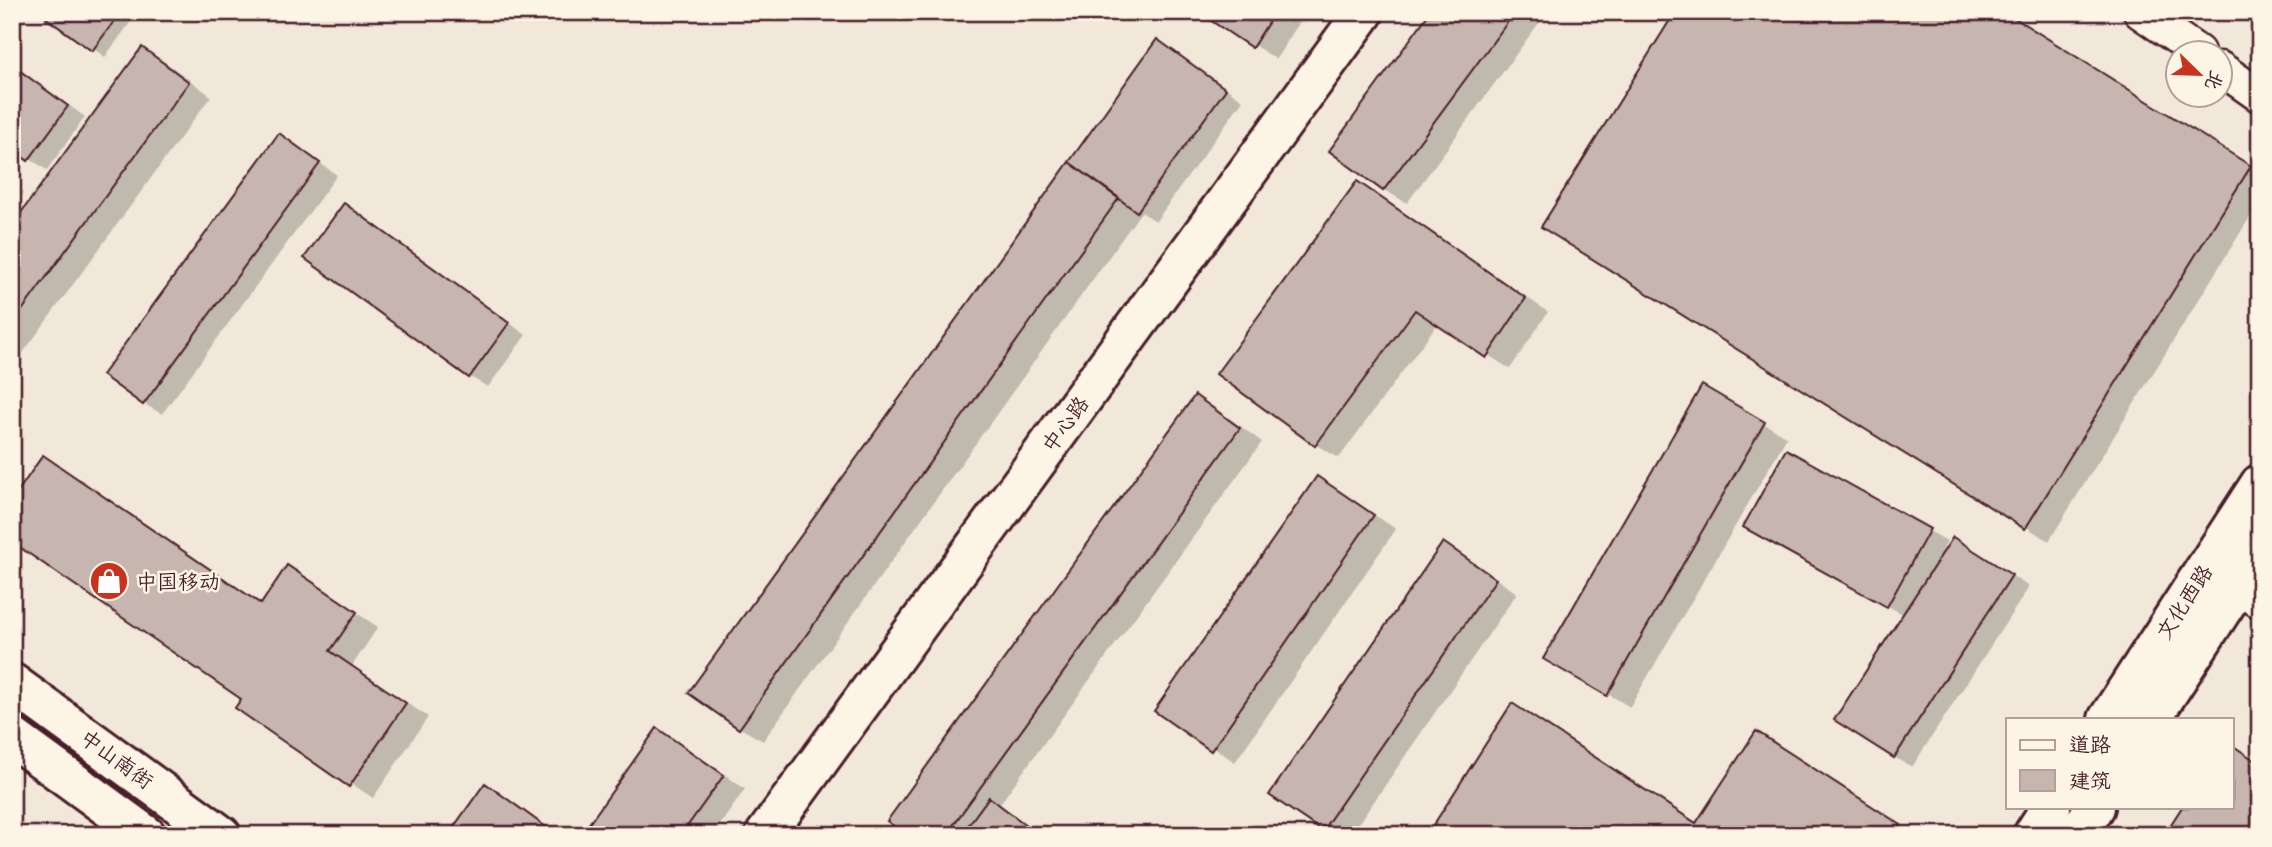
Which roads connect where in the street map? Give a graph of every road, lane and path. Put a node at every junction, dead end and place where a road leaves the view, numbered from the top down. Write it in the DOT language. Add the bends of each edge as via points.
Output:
graph roads {
  1 [pos="1364,12"];
  2 [pos="2140,12"];
  3 [pos="2178,38"];
  4 [pos="2234,78"];
  5 [pos="2260,96"];
  6 [pos="2260,484"];
  7 [pos="2260,551"];
  8 [pos="2235,585"];
  9 [pos="12,683"];
  10 [pos="2109,718"];
  11 [pos="2152,718"];
  12 [pos="12,737"];
  13 [pos="2051,808"];
  14 [pos="2094,808"];
  15 [pos="146,835"];
  16 [pos="221,835"];
  17 [pos="765,835"];
  18 [pos="2033,835"];
  19 [pos="2077,835"];
  1 -- 17 [label="street, 中心路"];
  2 -- 3 [label="street"];
  4 -- 5 [label="street"];
  6 -- 8 [label="street, 文化西路"];
  7 -- 8 [label="street, 文化西路"];
  8 -- 10 [label="street, 文化西路"];
  8 -- 11 [label="street, 文化西路"];
  9 -- 16 [label="street, 中山南街"];
  12 -- 15 [label="street, 中山南街"];
  13 -- 18 [label="street"];
  14 -- 19 [label="street"];
}
